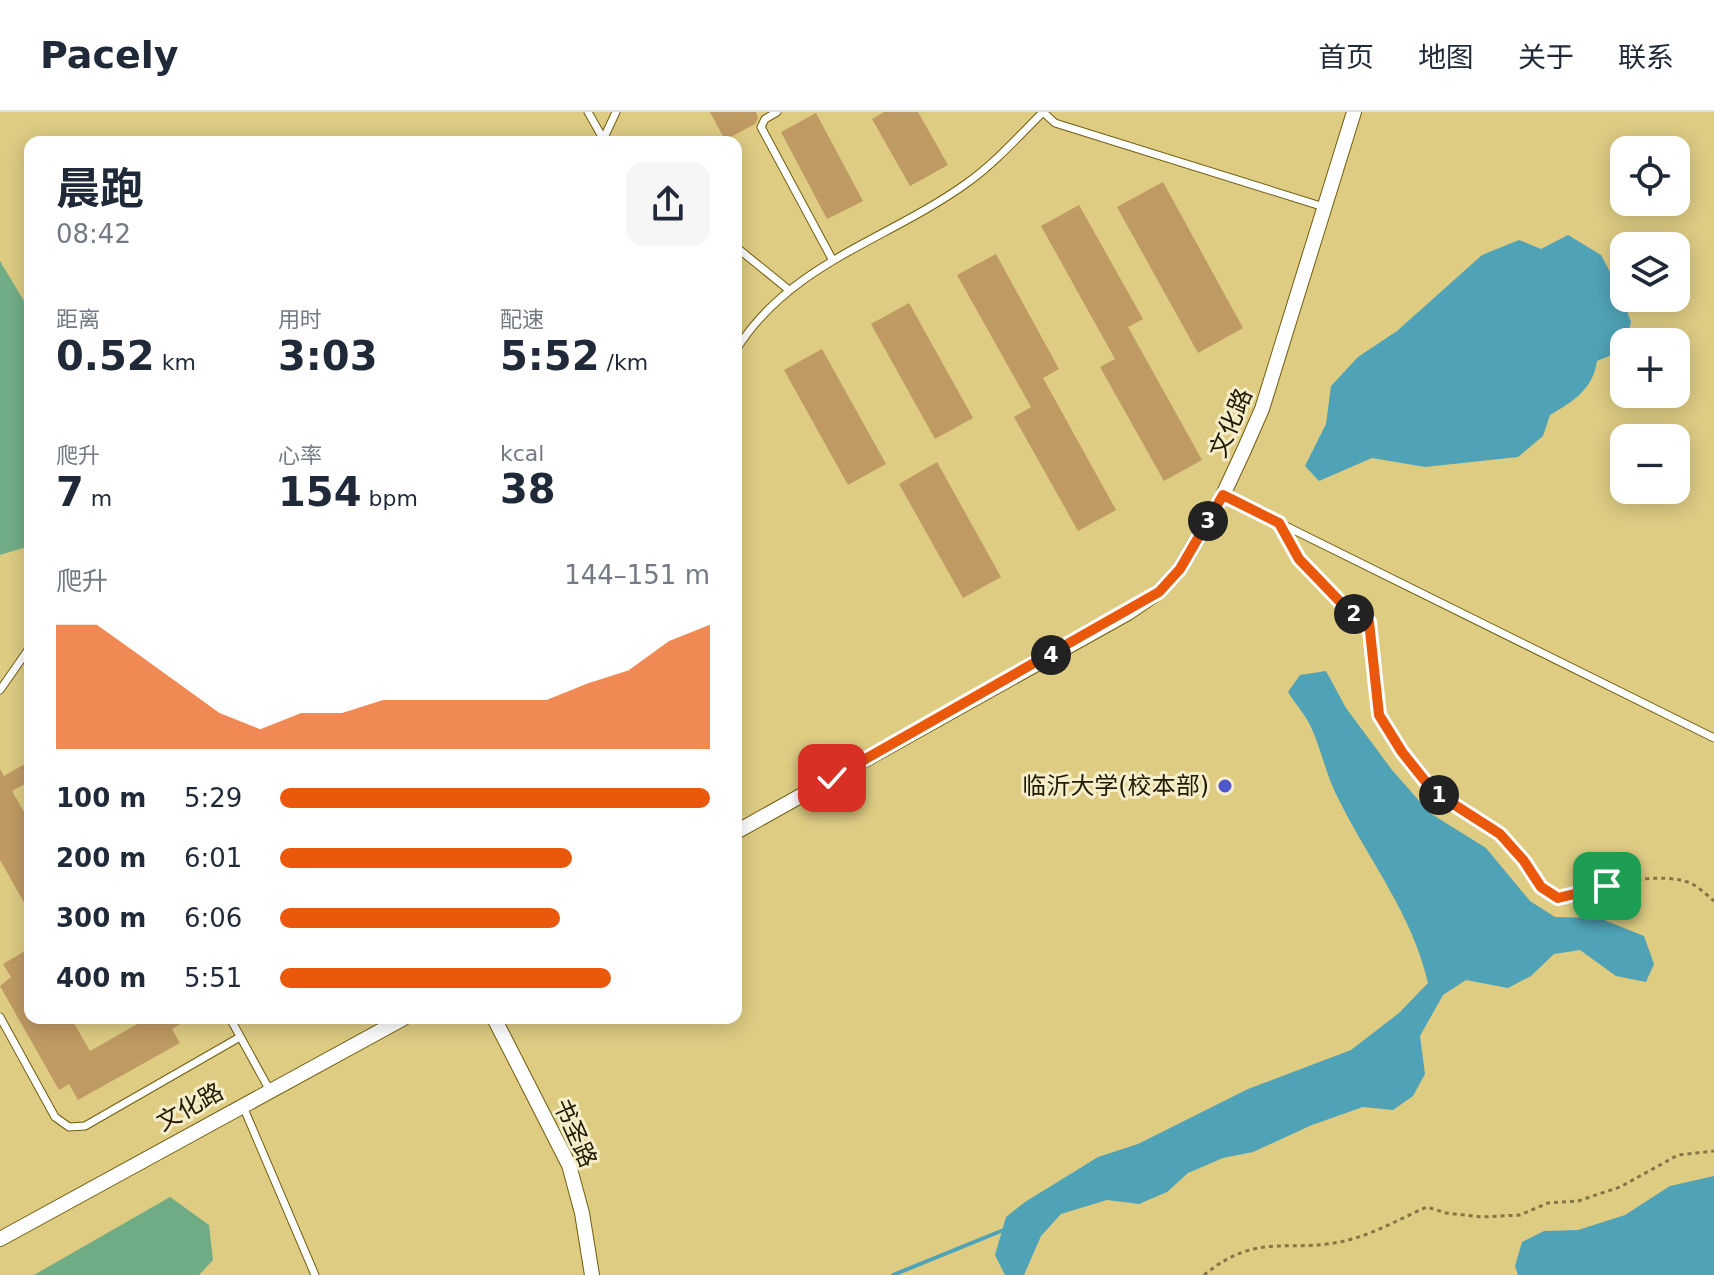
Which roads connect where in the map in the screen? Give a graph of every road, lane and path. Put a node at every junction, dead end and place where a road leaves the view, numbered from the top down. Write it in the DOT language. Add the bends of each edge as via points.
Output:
graph roads {
  1 [pos="588,112"];
  2 [pos="616,112"];
  3 [pos="777,112"];
  4 [pos="1043,112"];
  5 [pos="1354,112"];
  6 [pos="601,136"];
  7 [pos="606,136"];
  8 [pos="1325,207"];
  9 [pos="742,252"];
  10 [pos="832,259"];
  11 [pos="789,290"];
  12 [pos="742,342"];
  13 [pos="1223,495"];
  14 [pos="1279,523"];
  15 [pos="24,656"];
  16 [pos="0,690"];
  17 [pos="1714,738"];
  18 [pos="742,829"];
  19 [pos="1714,901"];
  20 [pos="0,1017"];
  21 [pos="233,1024"];
  22 [pos="393,1024"];
  23 [pos="497,1024"];
  24 [pos="240,1037"];
  25 [pos="269,1089"];
  26 [pos="242,1104"];
  27 [pos="1714,1151"];
  28 [pos="0,1239"];
  29 [pos="315,1275"];
  30 [pos="592,1275"];
  31 [pos="1204,1275"];
  1 -- 6 [label="lane"];
  2 -- 7 [label="lane"];
  3 -- 10 [label="lane" via="761,127"];
  4 -- 8 [label="lane" via="1055,123"];
  4 -- 10 [label="lane" via="966,184"];
  5 -- 8 [label="street, 文化路"];
  8 -- 13 [label="street, 文化路" via="1262,409"];
  9 -- 11 [label="lane"];
  10 -- 11 [label="lane"];
  11 -- 12 [label="lane"];
  13 -- 14 [label="lane"];
  13 -- 18 [label="street, 文化路" via="1180,569 1159,592"];
  14 -- 17 [label="lane"];
  14 -- 19 [label="path" via="1299,559 1349,611 1369,622 1379,715 1402,752 1433,791 1500,834 1541,887 1558,898 1624,882 1664,879 1693,884"];
  15 -- 16 [label="lane"];
  20 -- 24 [label="lane" via="55,1117 69,1127 85,1126"];
  21 -- 24 [label="lane"];
  22 -- 25 [label="street, 文化路"];
  23 -- 30 [label="street, 书圣路" via="569,1165"];
  24 -- 25 [label="lane"];
  25 -- 26 [label="street, 文化路"];
  26 -- 28 [label="street, 文化路"];
  26 -- 29 [label="lane"];
  27 -- 31 [label="path" via="1678,1155 1620,1187 1578,1201 1548,1203 1520,1215 1482,1217 1427,1207 1353,1239 1244,1249"];
}
